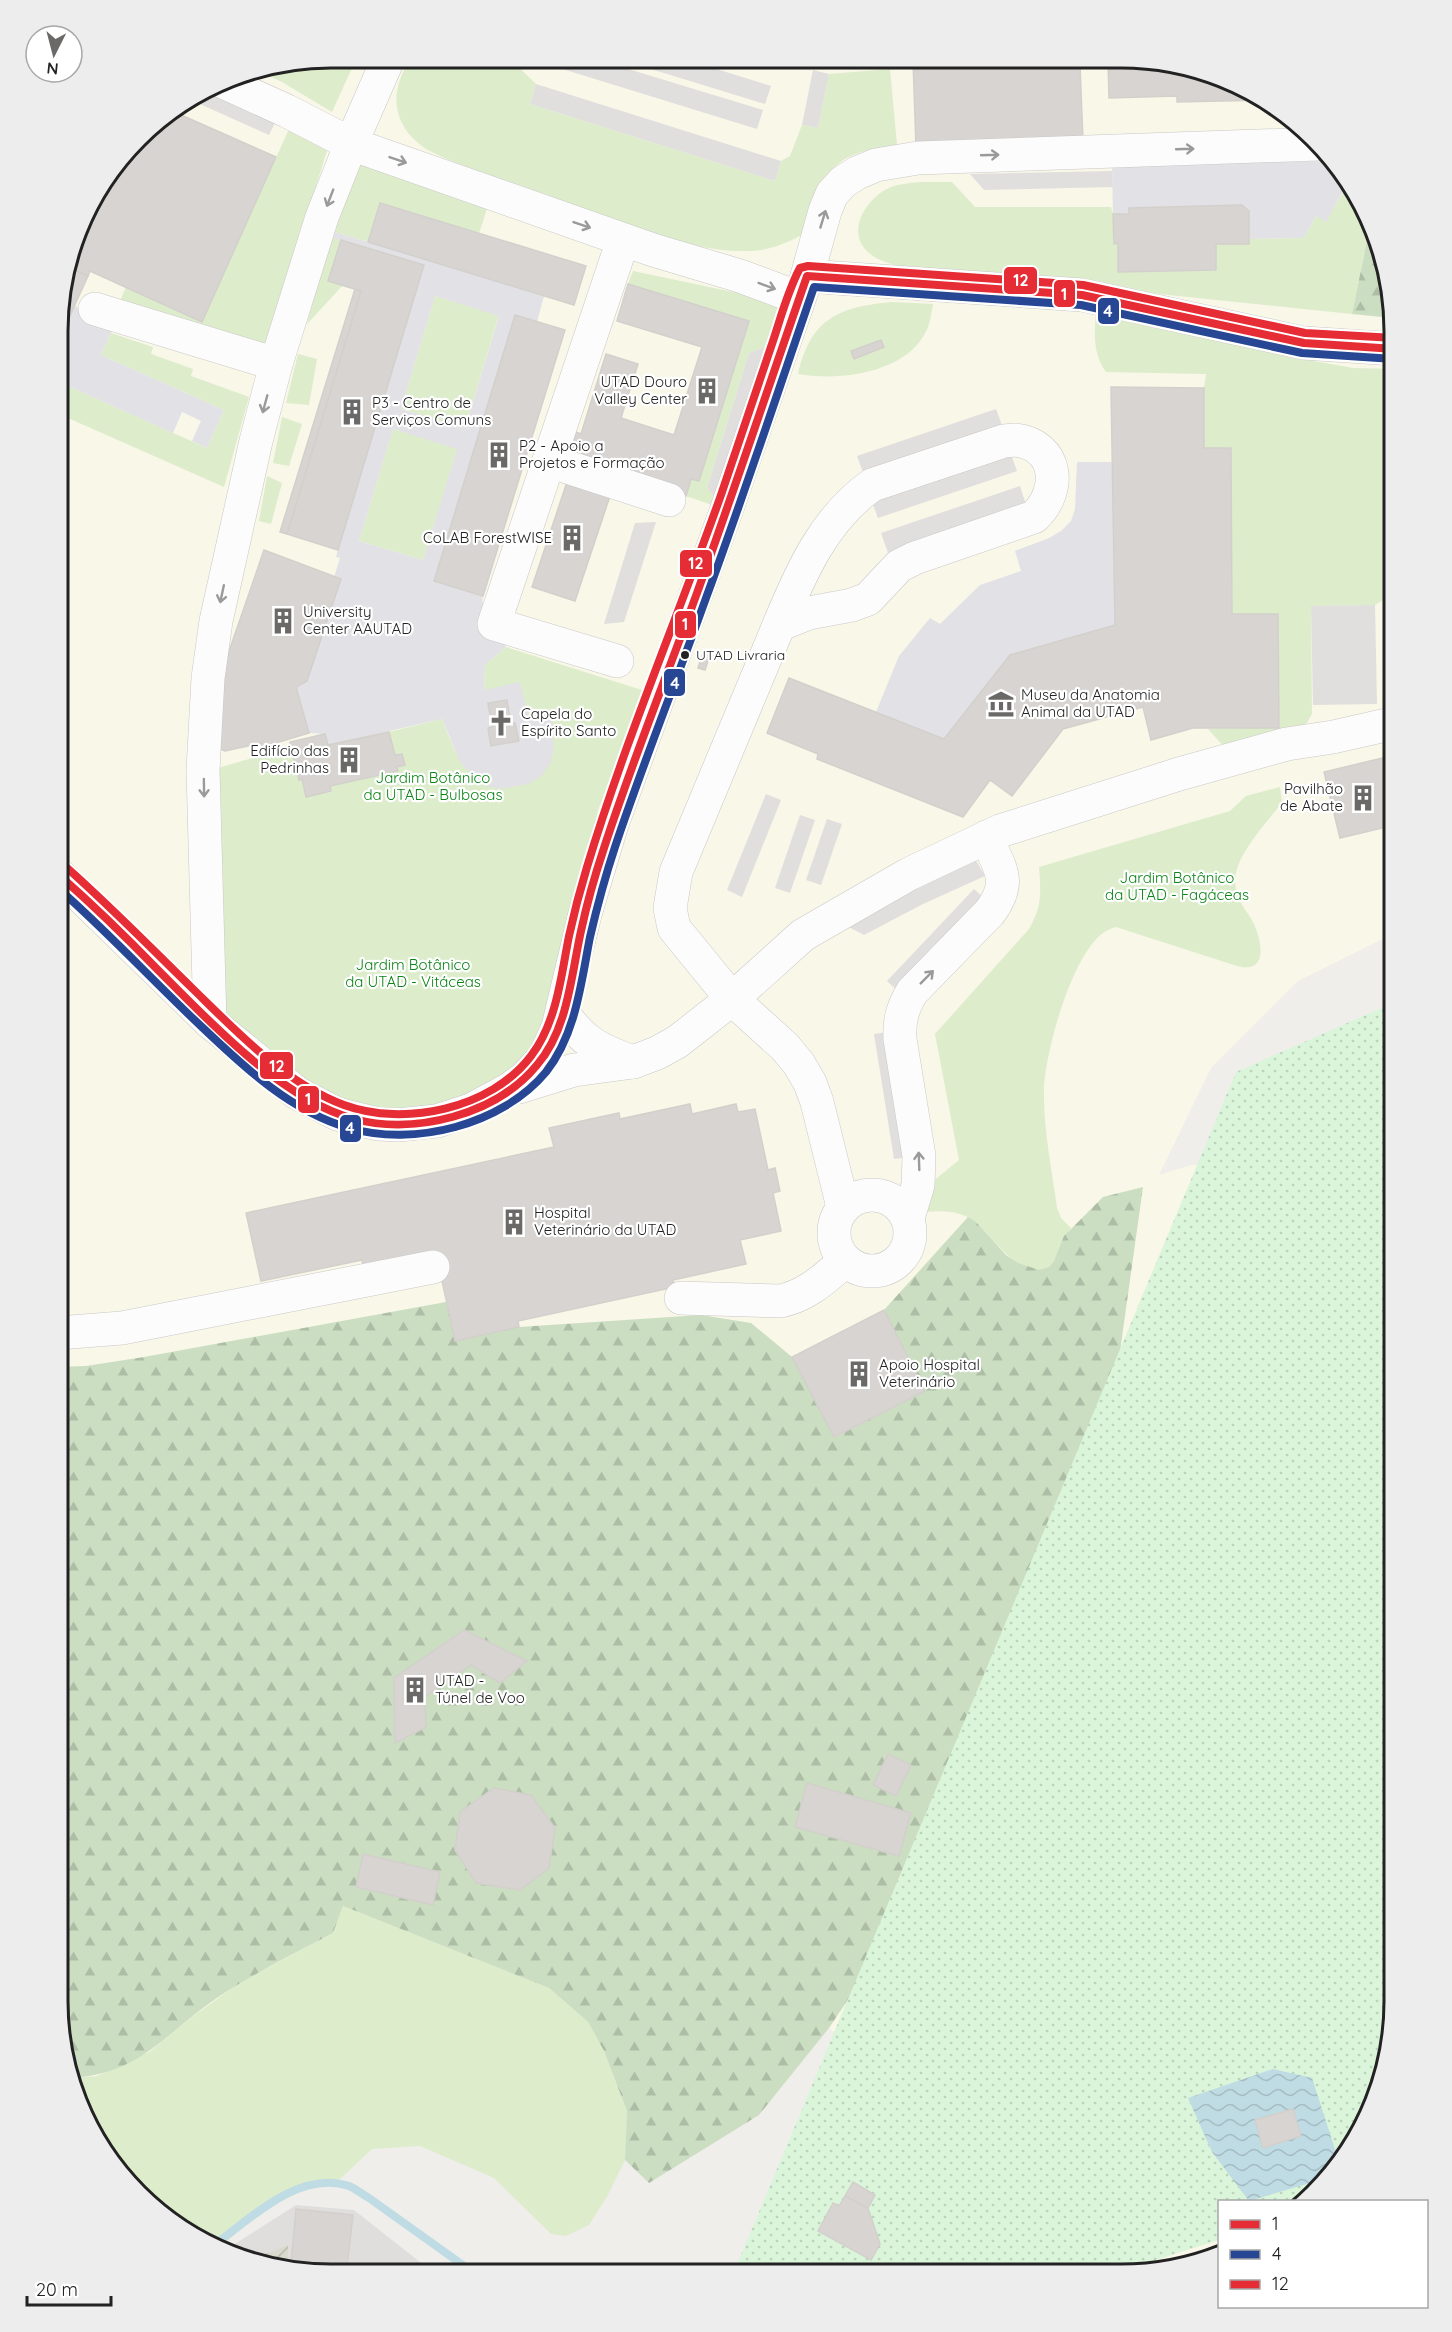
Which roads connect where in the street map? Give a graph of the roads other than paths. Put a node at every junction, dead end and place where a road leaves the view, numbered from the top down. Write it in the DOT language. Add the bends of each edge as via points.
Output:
graph roads {
  1 [pos="384,68"];
  2 [pos="233,87"];
  3 [pos="351,144"];
  4 [pos="1306,144"];
  5 [pos="623,240"];
  6 [pos="803,287"];
  7 [pos="95,309"];
  8 [pos="1384,348"];
  9 [pos="276,364"];
  10 [pos="549,461"];
  11 [pos="669,500"];
  12 [pos="779,625"];
  13 [pos="617,661"];
  14 [pos="1384,725"];
  15 [pos="986,837"];
  16 [pos="68,885"];
  17 [pos="732,999"];
  18 [pos="563,1013"];
  19 [pos="210,1022"];
  20 [pos="633,1062"];
  21 [pos="508,1090"];
  22 [pos="843,1207"];
  23 [pos="908,1218"];
  24 [pos="845,1261"];
  25 [pos="433,1267"];
  26 [pos="681,1298"];
  27 [pos="68,1332"];
  1 -- 3 [label="street"];
  2 -- 3 [label="street"];
  3 -- 5 [label="street, one-way"];
  3 -- 9 [label="street, one-way" via="322,217"];
  6 -- 4 [label="street, one-way" via="832,194 857,172 876,165 918,158"];
  5 -- 6 [label="street, one-way" via="740,276"];
  5 -- 10 [label="street"];
  6 -- 8 [label="street" via="1082,295 1304,343"];
  6 -- 18 [label="street" via="612,824 585,914"];
  7 -- 9 [label="street"];
  9 -- 19 [label="street, one-way" via="237,522 208,678 203,770"];
  10 -- 11 [label="street"];
  10 -- 13 [label="street" via="494,624"];
  12 -- 12 [label="street" via="809,613 868,599 899,566 915,558 1034,517 1050,491 1052,472 1044,452 1025,441 1004,441 872,485 844,508 826,530 797,581"];
  12 -- 17 [label="street" via="676,872 670,897 674,928"];
  14 -- 15 [label="street" via="1287,744 1179,774"];
  15 -- 17 [label="street" via="830,918 789,946"];
  23 -- 15 [label="street, one-way" via="918,1185 919,1156 899,1022 912,992 1000,898 1004,885"];
  16 -- 19 [label="street"];
  17 -- 20 [label="street" via="668,1048"];
  17 -- 22 [label="street" via="785,1047 810,1083"];
  18 -- 20 [label="street" via="588,1042"];
  18 -- 21 [label="street" via="545,1056"];
  19 -- 21 [label="street" via="297,1093 357,1120 399,1125 437,1121 471,1110"];
  20 -- 21 [label="street" via="574,1070"];
  22 -- 23 [label="street" via="856,1197 880,1195 901,1207"];
  22 -- 24 [label="street" via="834,1225 833,1238"];
  23 -- 24 [label="street" via="909,1244 894,1264 869,1271"];
  24 -- 26 [label="street" via="795,1298"];
  25 -- 27 [label="street" via="122,1328"];
}
